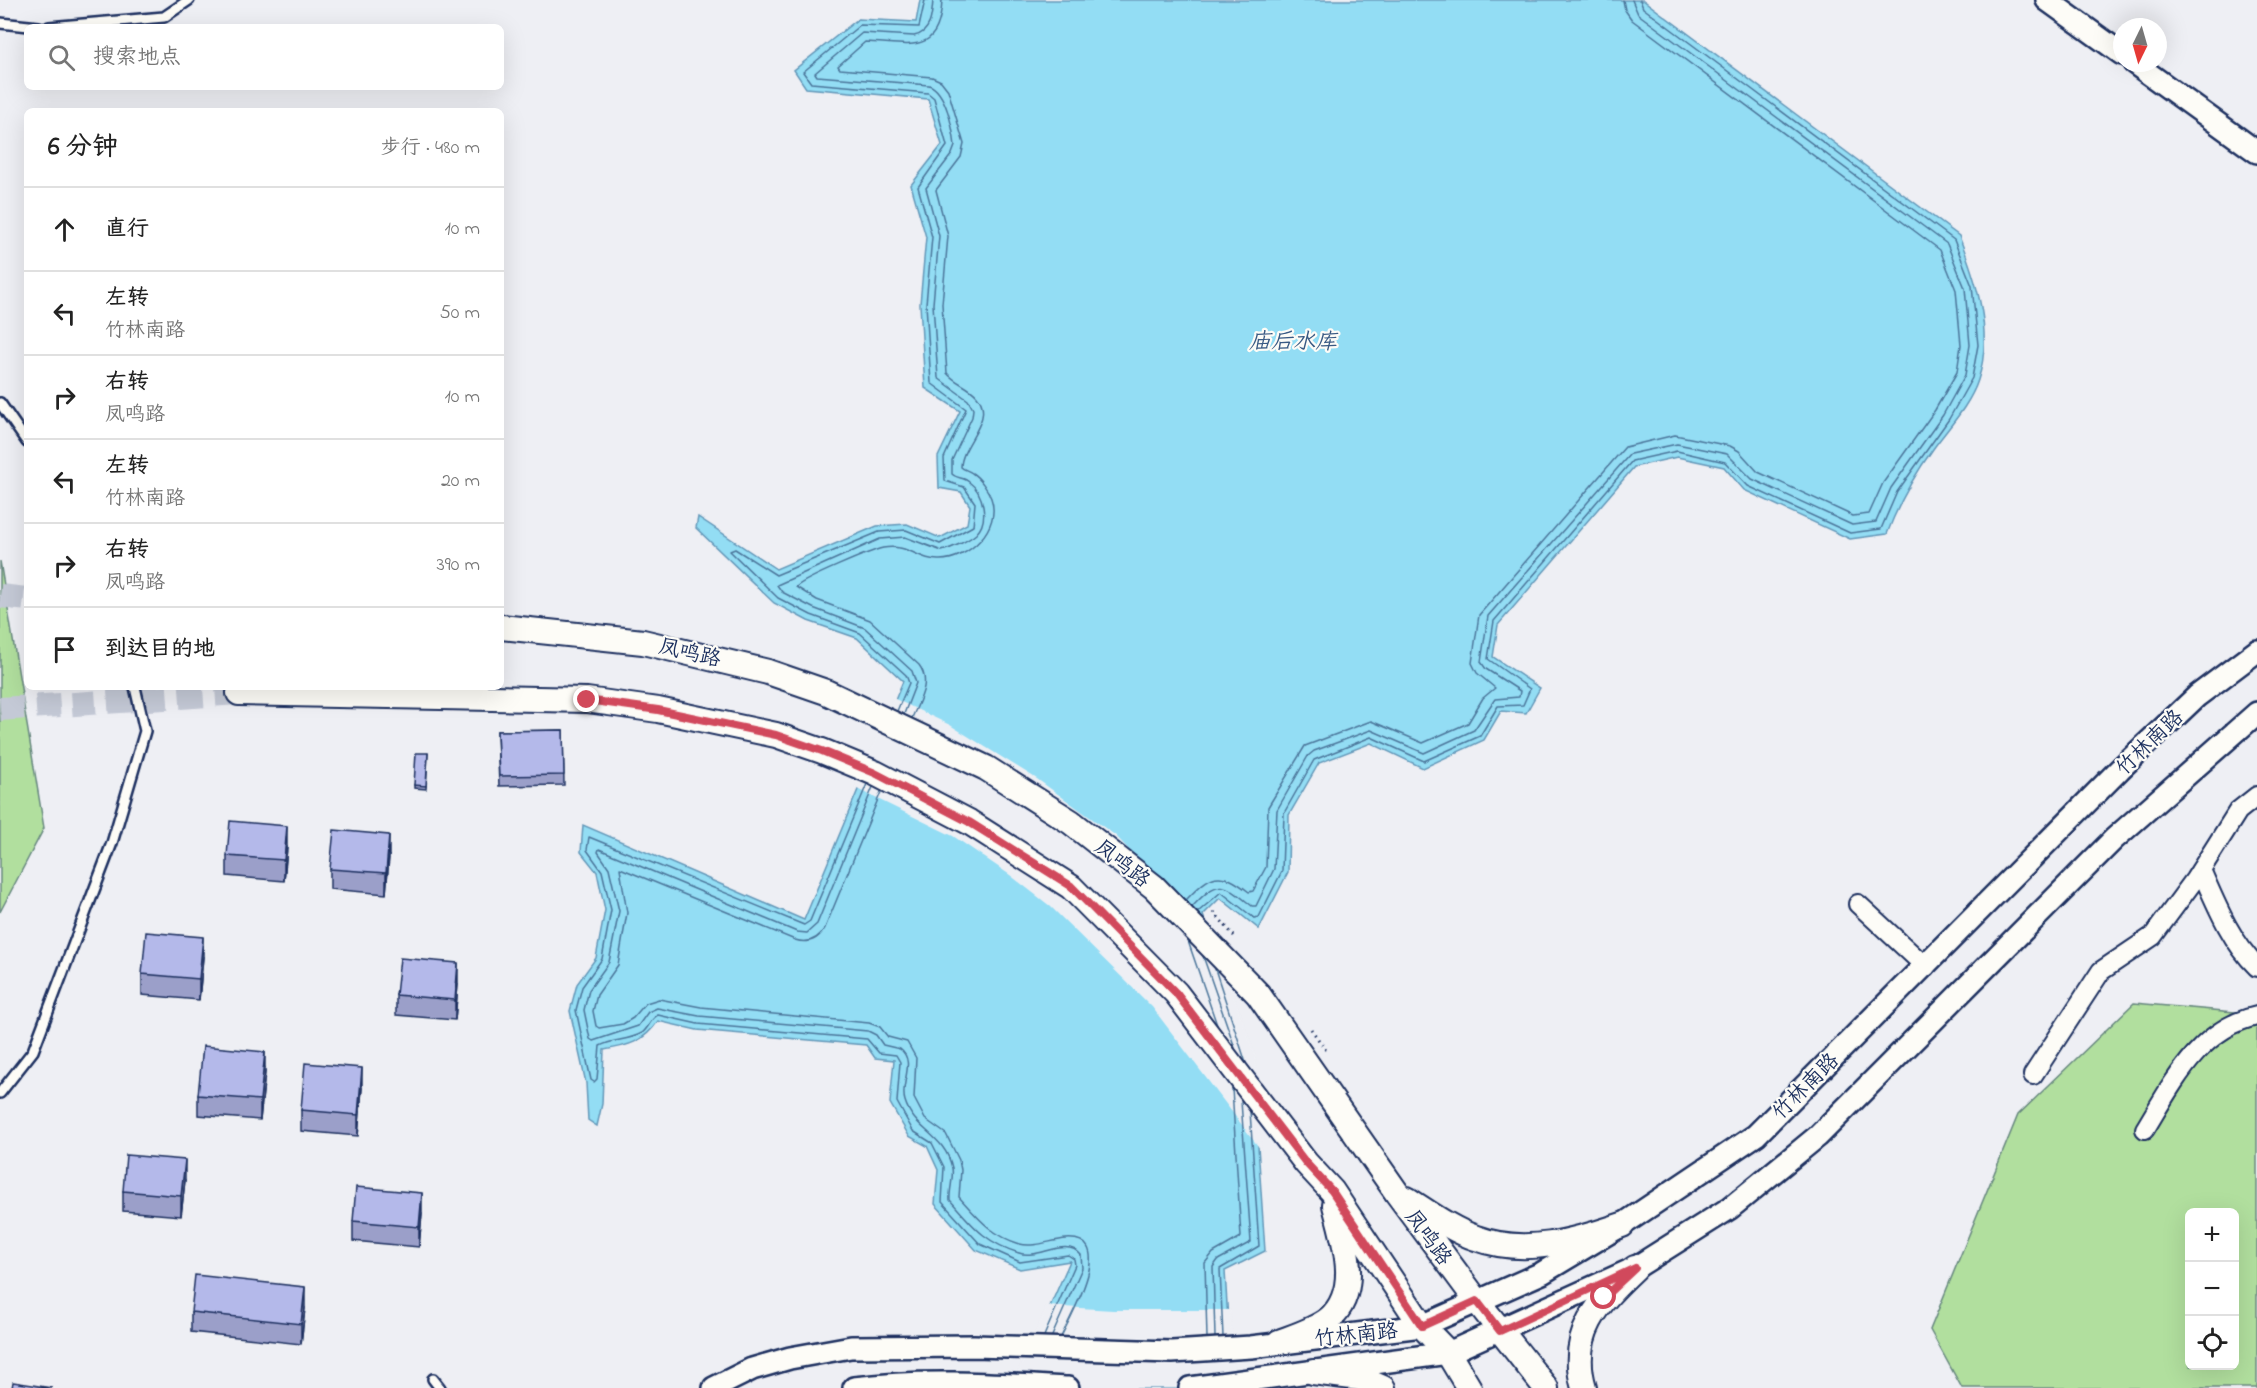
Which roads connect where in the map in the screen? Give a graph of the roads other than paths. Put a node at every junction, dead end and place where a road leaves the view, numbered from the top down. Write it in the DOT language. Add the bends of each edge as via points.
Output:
graph roads {
  1 [pos="189,0"];
  2 [pos="2047,0"];
  3 [pos="0,23"];
  4 [pos="84,24"];
  5 [pos="24,25"];
  6 [pos="2113,48"];
  7 [pos="2146,72"];
  8 [pos="2257,152"];
  9 [pos="0,403"];
  10 [pos="24,438"];
  11 [pos="504,627"];
  12 [pos="2257,651"];
  13 [pos="136,690"];
  14 [pos="486,692"];
  15 [pos="239,693"];
  16 [pos="2257,713"];
  17 [pos="2257,796"];
  18 [pos="2201,870"];
  19 [pos="1858,904"];
  20 [pos="1926,967"];
  21 [pos="2257,967"];
  22 [pos="2257,1016"];
  23 [pos="2033,1076"];
  24 [pos="0,1093"];
  25 [pos="2145,1129"];
  26 [pos="1332,1191"];
  27 [pos="1397,1193"];
  28 [pos="1622,1226"];
  29 [pos="1635,1268"];
  30 [pos="1477,1301"];
  31 [pos="1422,1326"];
  32 [pos="1500,1331"];
  33 [pos="1279,1342"];
  34 [pos="1448,1353"];
  35 [pos="1313,1372"];
  36 [pos="433,1379"];
  37 [pos="440,1388"];
  38 [pos="714,1388"];
  39 [pos="854,1388"];
  40 [pos="1068,1388"];
  41 [pos="1190,1388"];
  42 [pos="1383,1388"];
  43 [pos="1469,1388"];
  44 [pos="1546,1388"];
  45 [pos="1584,1388"];
  1 -- 4 [label="lane" via="164,17"];
  2 -- 6 [label="street"];
  3 -- 5 [label="lane"];
  7 -- 8 [label="street"];
  9 -- 10 [label="lane"];
  11 -- 27 [label="main road, 凤鸣路" via="643,642 768,672 846,702 986,768 1071,822 1154,887 1258,994"];
  12 -- 20 [label="street, 竹林南路" via="2197,696 2120,769"];
  13 -- 24 [label="lane" via="145,731 112,843 33,1051"];
  14 -- 15 [label="main road"];
  14 -- 26 [label="main road" via="658,710 776,735 875,773 969,822 1071,886 1176,993 1306,1163"];
  16 -- 29 [label="street, 竹林南路" via="2114,839 1818,1136 1730,1208"];
  17 -- 18 [label="street" via="2238,811"];
  18 -- 21 [label="street" via="2225,923"];
  18 -- 23 [label="street" via="2154,936 2101,971"];
  19 -- 20 [label="street"];
  20 -- 28 [label="street, 竹林南路" via="1756,1135"];
  22 -- 25 [label="street" via="2216,1032 2181,1070"];
  26 -- 31 [label="main road"];
  26 -- 33 [label="main road" via="1346,1254 1347,1287 1329,1318"];
  27 -- 28 [label="main road" via="1463,1233 1493,1243 1538,1246"];
  27 -- 30 [label="main road, 凤鸣路"];
  28 -- 30 [label="street, 竹林南路" via="1542,1273"];
  29 -- 32 [label="street, 竹林南路"];
  29 -- 45 [label="main road" via="1604,1297 1584,1329 1578,1369"];
  30 -- 31 [label="street, 竹林南路"];
  30 -- 32 [label="main road, 凤鸣路"];
  31 -- 33 [label="street, 竹林南路"];
  31 -- 34 [label="main road"];
  32 -- 34 [label="street, 竹林南路"];
  32 -- 44 [label="main road, 凤鸣路"];
  33 -- 38 [label="street, 竹林南路" via="1172,1352 851,1347 752,1369"];
  34 -- 35 [label="street, 竹林南路"];
  34 -- 43 [label="main road"];
  35 -- 41 [label="street, 竹林南路"];
  35 -- 42 [label="main road" via="1360,1378"];
  36 -- 37 [label="lane"];
  39 -- 40 [label="street" via="968,1383"];
}
